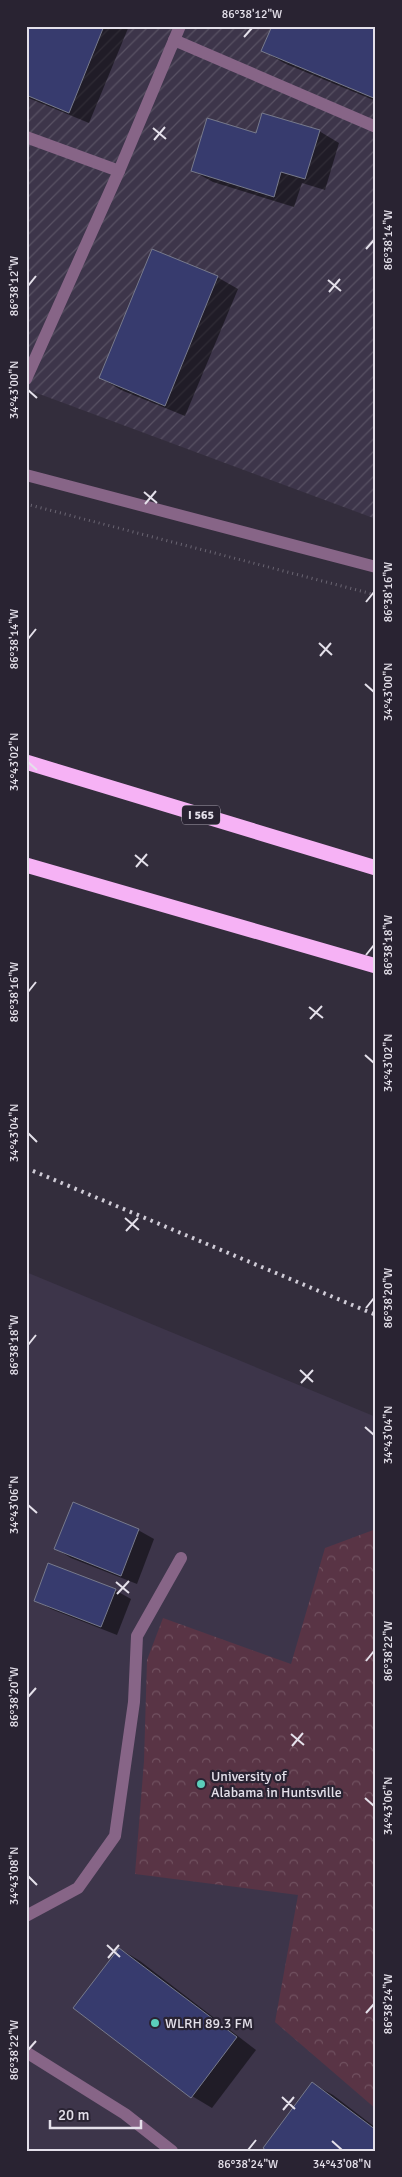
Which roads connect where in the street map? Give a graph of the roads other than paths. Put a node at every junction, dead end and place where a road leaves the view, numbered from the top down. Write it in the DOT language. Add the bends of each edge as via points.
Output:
graph roads {
  1 [pos="180,26"];
  2 [pos="174,40"];
  3 [pos="376,128"];
  4 [pos="26,138"];
  5 [pos="119,171"];
  6 [pos="26,379"];
  7 [pos="26,475"];
  8 [pos="376,567"];
  9 [pos="26,762"];
  10 [pos="26,864"];
  11 [pos="376,868"];
  12 [pos="376,966"];
  13 [pos="181,1558"];
  14 [pos="26,1916"];
  15 [pos="26,2052"];
  16 [pos="172,2151"];
  1 -- 2 [label="street"];
  2 -- 3 [label="street"];
  2 -- 5 [label="street"];
  4 -- 5 [label="street"];
  5 -- 6 [label="street"];
  7 -- 8 [label="street"];
  9 -- 11 [label="highway, I 565"];
  10 -- 12 [label="highway"];
  13 -- 14 [label="street" via="137,1636 134,1702 115,1836 78,1888"];
  15 -- 16 [label="street" via="125,2114"];
}
